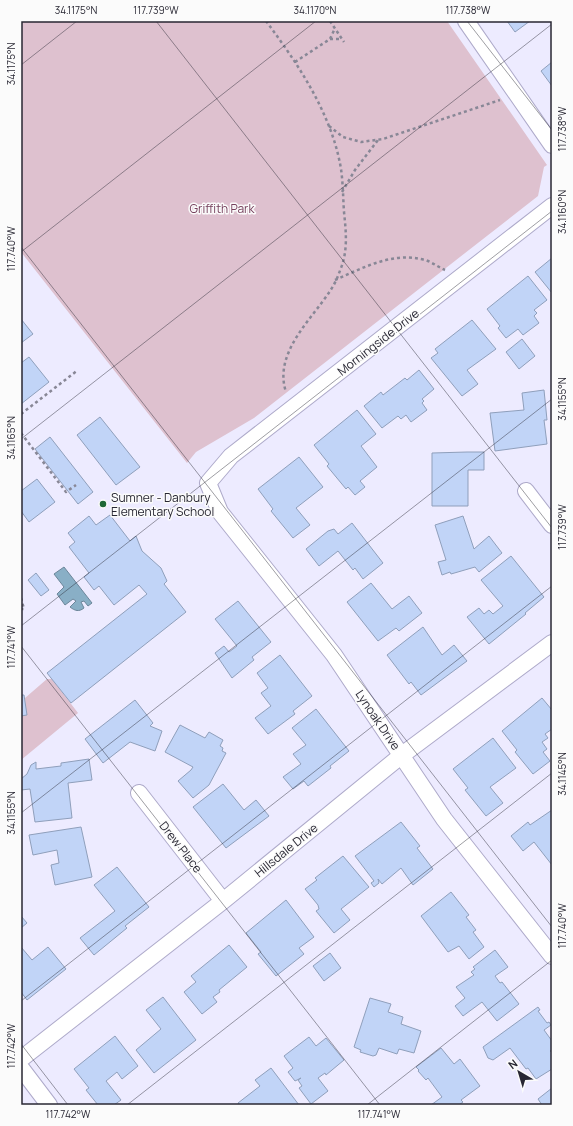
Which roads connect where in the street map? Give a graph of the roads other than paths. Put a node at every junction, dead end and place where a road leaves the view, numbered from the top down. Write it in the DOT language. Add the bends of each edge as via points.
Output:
graph roads {
  1 [pos="466,21"];
  2 [pos="552,145"];
  3 [pos="552,206"];
  4 [pos="208,483"];
  5 [pos="526,491"];
  6 [pos="552,525"];
  7 [pos="552,643"];
  8 [pos="402,756"];
  9 [pos="139,793"];
  10 [pos="223,901"];
  11 [pos="552,956"];
  12 [pos="21,1059"];
  13 [pos="21,1068"];
  14 [pos="49,1105"];
  1 -- 2 [label="street"];
  3 -- 4 [label="street, Morningside Drive" via="232,456"];
  4 -- 8 [label="street, Lynoak Drive" via="220,512 334,655"];
  5 -- 6 [label="street"];
  7 -- 8 [label="street, Hillsdale Drive"];
  8 -- 10 [label="street, Hillsdale Drive"];
  8 -- 11 [label="street, Lynoak Drive" via="444,819"];
  9 -- 10 [label="street, Drew Place"];
  10 -- 12 [label="street, Hillsdale Drive"];
  13 -- 14 [label="street"];
}
